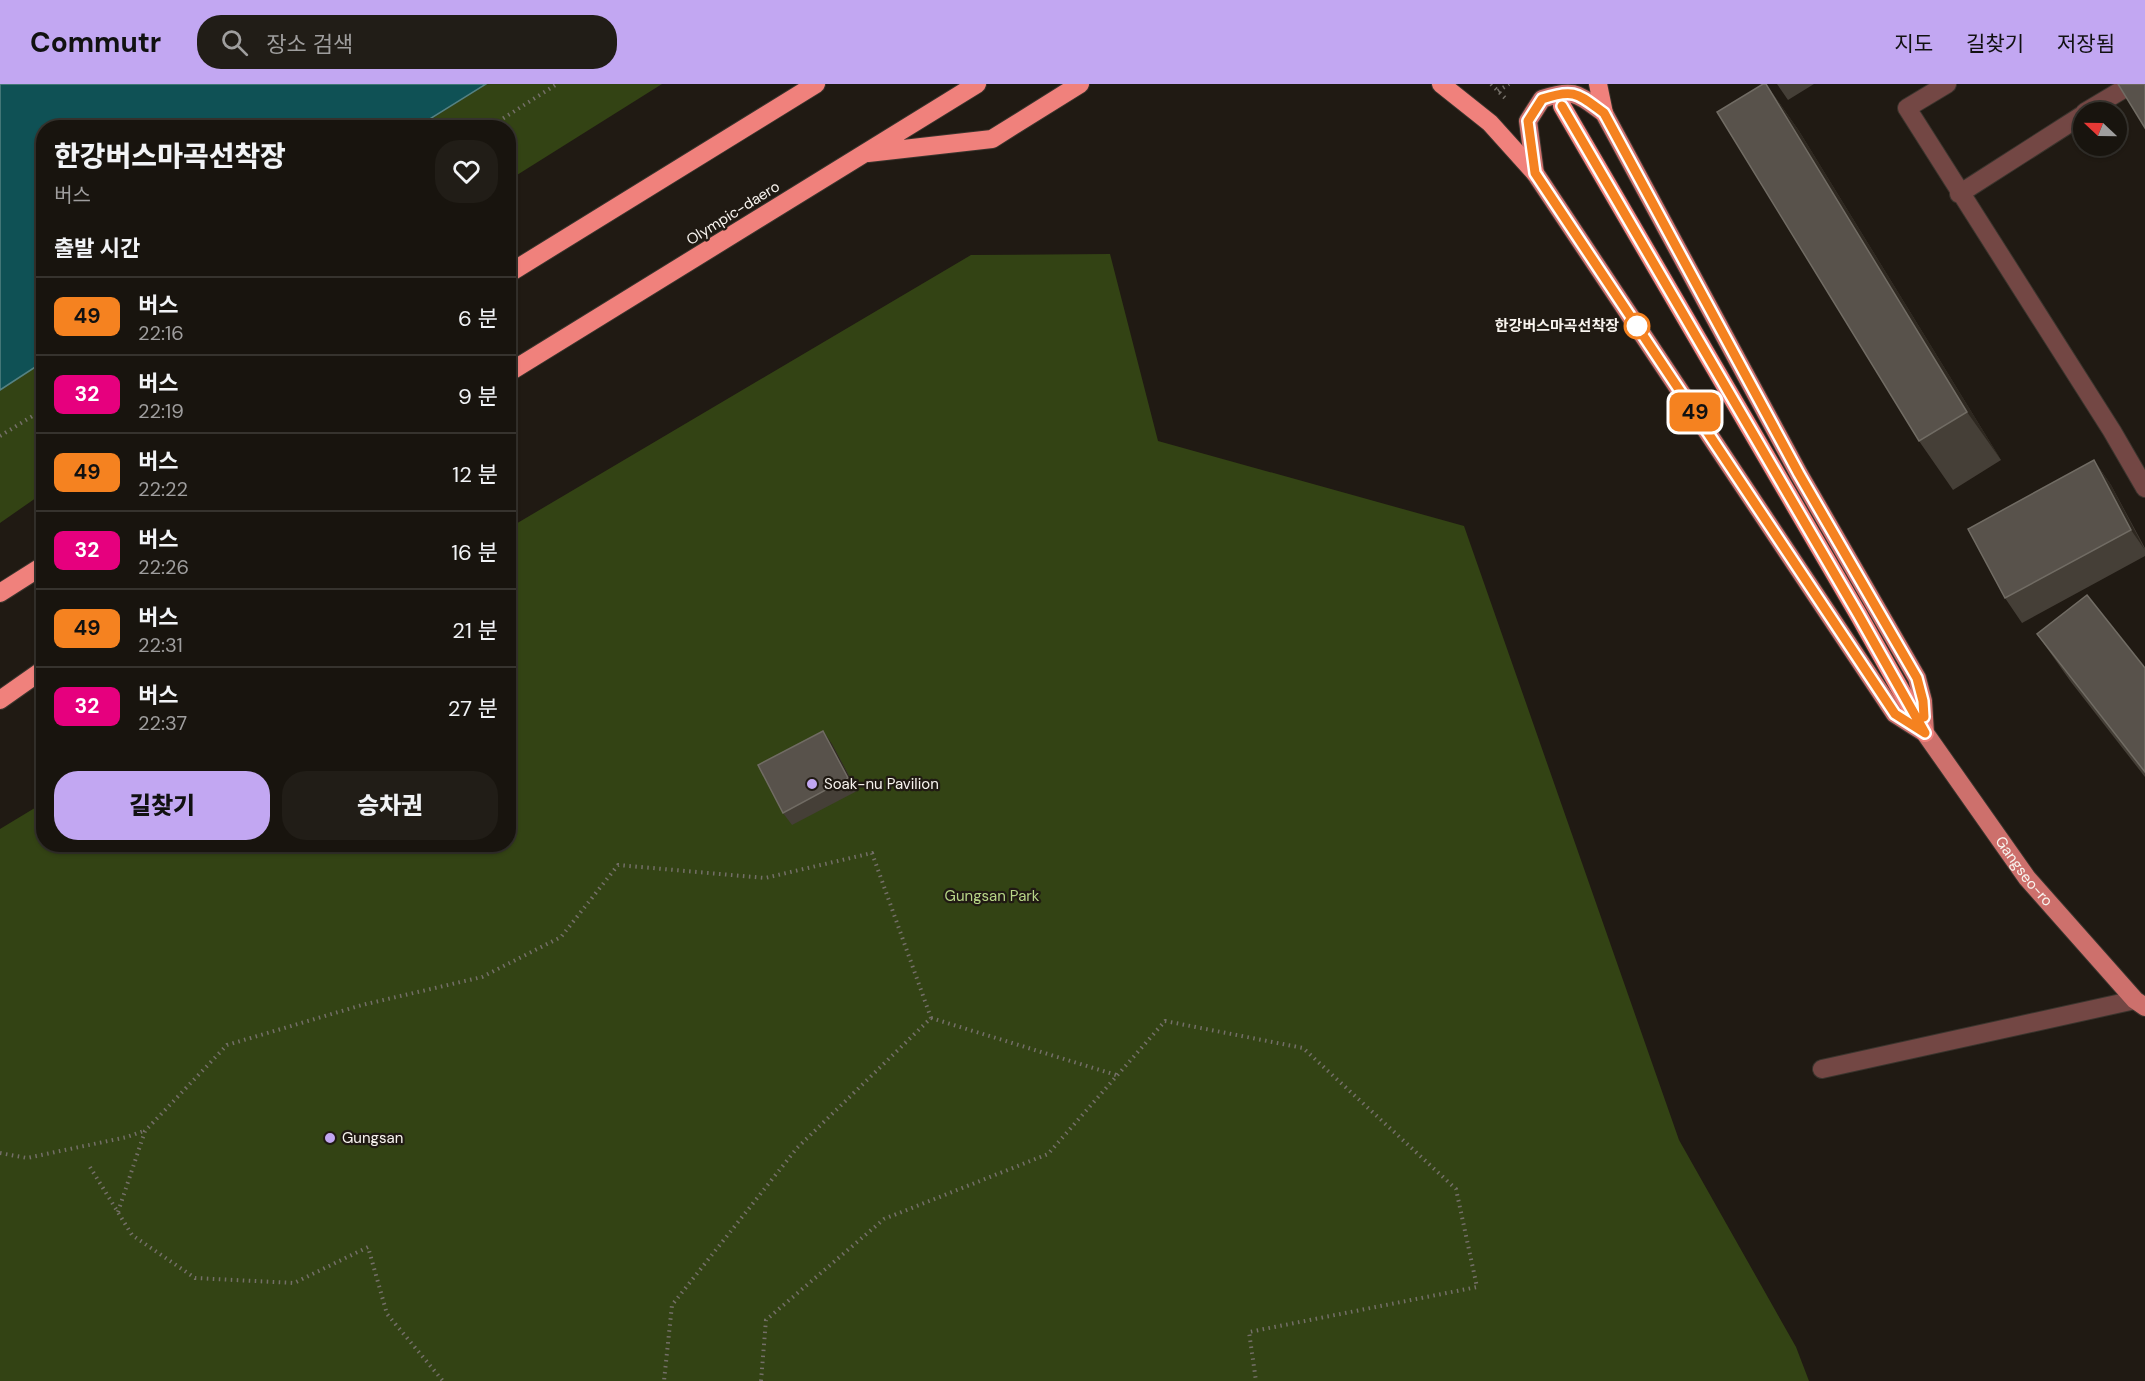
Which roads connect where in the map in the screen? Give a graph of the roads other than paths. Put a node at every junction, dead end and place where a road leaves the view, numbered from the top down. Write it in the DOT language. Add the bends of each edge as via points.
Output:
graph roads {
  1 [pos="816,84"];
  2 [pos="977,84"];
  3 [pos="1080,84"];
  4 [pos="1442,84"];
  5 [pos="1598,84"];
  6 [pos="1947,84"];
  7 [pos="2132,84"];
  8 [pos="2102,102"];
  9 [pos="1562,106"];
  10 [pos="1604,113"];
  11 [pos="2073,120"];
  12 [pos="863,154"];
  13 [pos="1535,173"];
  14 [pos="1959,194"];
  15 [pos="516,269"];
  16 [pos="516,368"];
  17 [pos="2145,488"];
  18 [pos="36,570"];
  19 [pos="0,593"];
  20 [pos="36,675"];
  21 [pos="0,700"];
  22 [pos="1925,733"];
  23 [pos="2140,1003"];
  24 [pos="1822,1069"];
  1 -- 15 [label="highway"];
  2 -- 12 [label="highway, Olympic-daero"];
  3 -- 12 [label="highway" via="992,139"];
  4 -- 13 [label="highway" via="1490,123"];
  5 -- 10 [label="highway"];
  6 -- 14 [label="street" via="1907,108"];
  7 -- 8 [label="street"];
  9 -- 22 [label="highway"];
  10 -- 13 [label="main road" via="1580,95 1562,92 1542,99 1528,121"];
  10 -- 22 [label="main road" via="1799,474 1917,678"];
  11 -- 14 [label="street"];
  12 -- 16 [label="highway, Olympic-daero"];
  13 -- 22 [label="main road" via="1895,714"];
  14 -- 17 [label="street" via="2112,430"];
  18 -- 19 [label="highway"];
  20 -- 21 [label="highway"];
  22 -- 23 [label="main road, Gangseo-ro" via="2027,878"];
  23 -- 24 [label="street, Gangseo-ro"];
}
